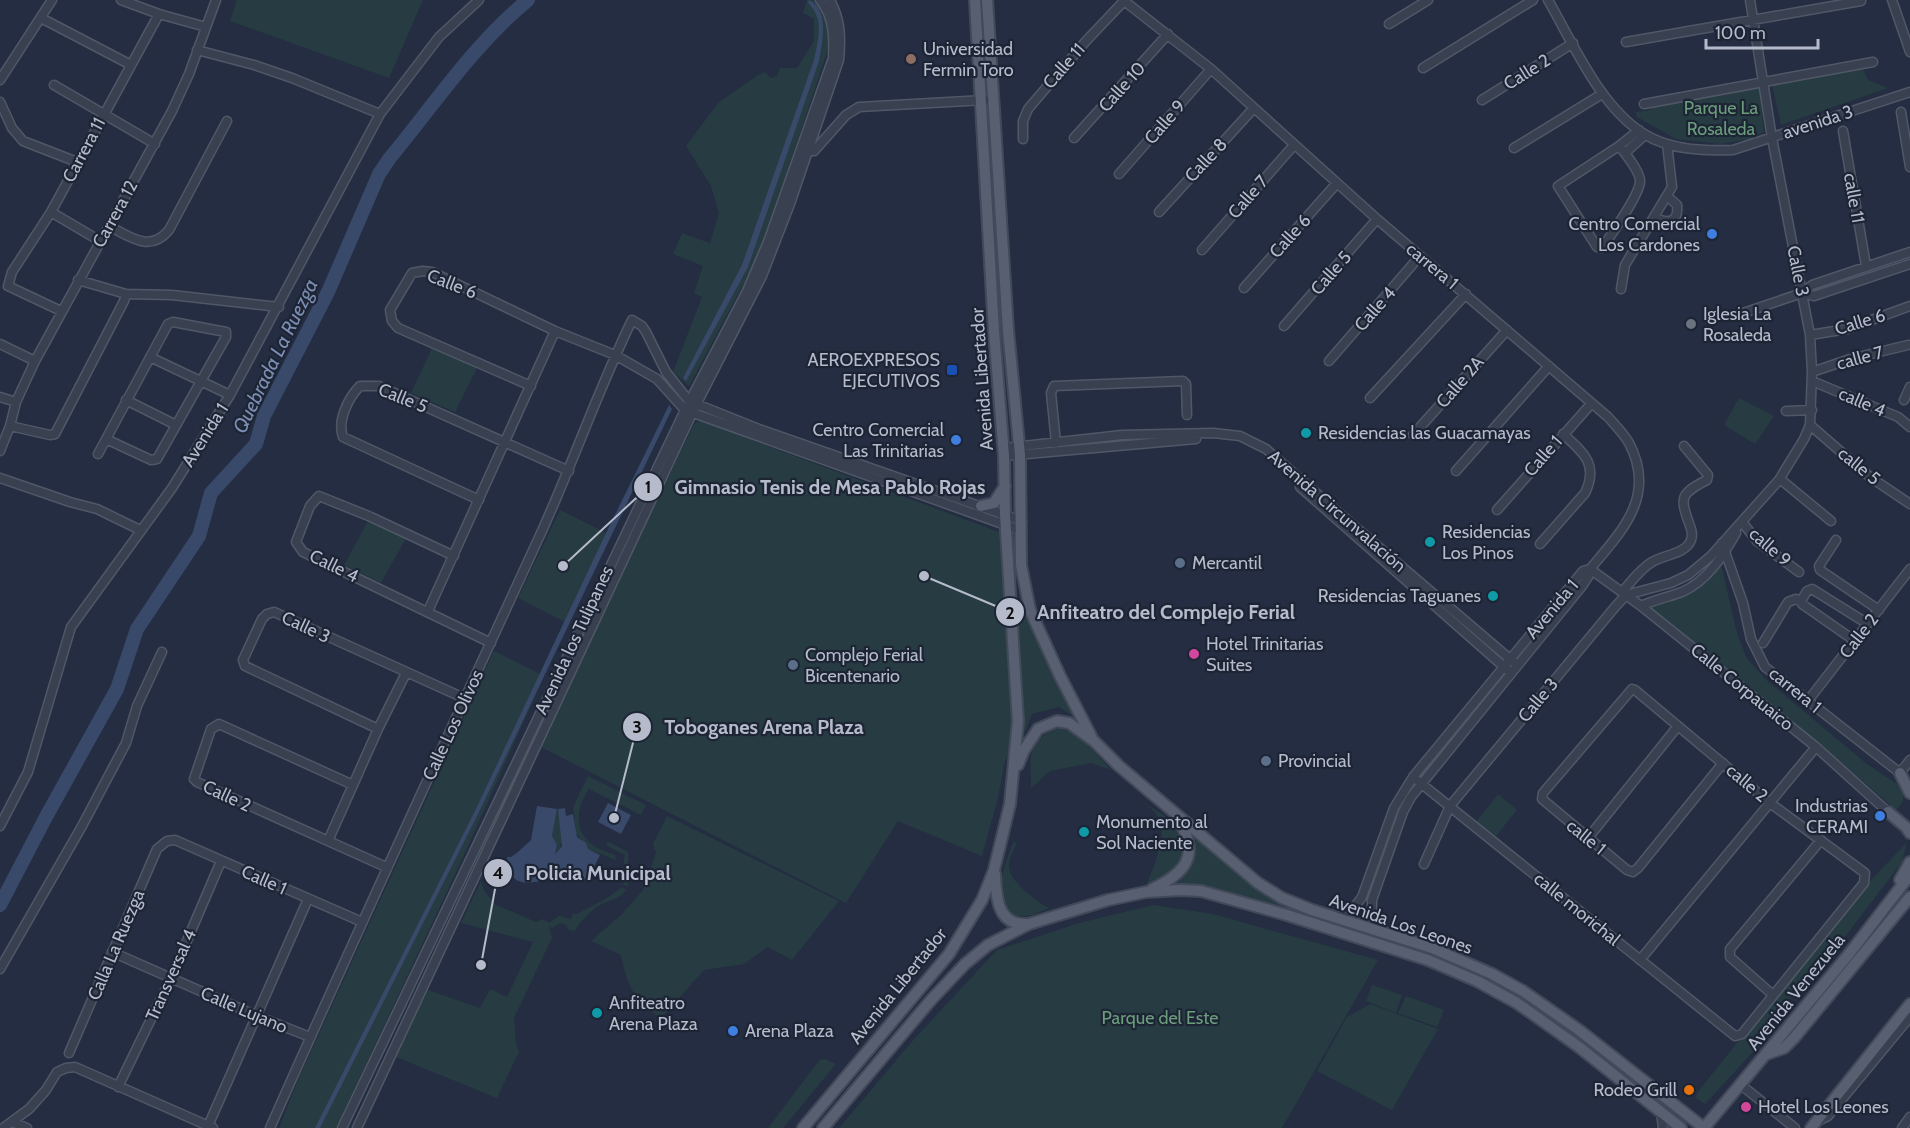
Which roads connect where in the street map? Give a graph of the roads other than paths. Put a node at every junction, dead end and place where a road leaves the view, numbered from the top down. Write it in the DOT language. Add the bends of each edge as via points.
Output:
graph roads {
  1 [pos="52,0"];
  2 [pos="121,0"];
  3 [pos="216,0"];
  4 [pos="479,0"];
  5 [pos="820,0"];
  6 [pos="830,0"];
  7 [pos="975,0"];
  8 [pos="987,0"];
  9 [pos="1428,0"];
  10 [pos="1533,0"];
  11 [pos="1548,0"];
  12 [pos="1750,0"];
  13 [pos="1893,0"];
  14 [pos="1123,1"];
  15 [pos="1862,1"];
  16 [pos="159,14"];
  17 [pos="42,18"];
  18 [pos="1753,21"];
  19 [pos="1389,24"];
  20 [pos="206,27"];
  21 [pos="1168,34"];
  22 [pos="1626,42"];
  23 [pos="1573,44"];
  24 [pos="197,50"];
  25 [pos="1910,52"];
  26 [pos="1873,62"];
  27 [pos="131,65"];
  28 [pos="1423,68"];
  29 [pos="1211,69"];
  30 [pos="0,80"];
  31 [pos="1763,84"];
  32 [pos="54,85"];
  33 [pos="1910,92"];
  34 [pos="1602,94"];
  35 [pos="981,100"];
  36 [pos="994,100"];
  37 [pos="1482,100"];
  38 [pos="0,102"];
  39 [pos="1644,104"];
  40 [pos="1253,109"];
  41 [pos="1901,112"];
  42 [pos="380,114"];
  43 [pos="103,115"];
  44 [pos="227,121"];
  45 [pos="1842,131"];
  46 [pos="1642,133"];
  47 [pos="1074,138"];
  48 [pos="1772,138"];
  49 [pos="1023,139"];
  50 [pos="155,144"];
  51 [pos="1667,144"];
  52 [pos="1294,145"];
  53 [pos="1618,146"];
  54 [pos="1514,148"];
  55 [pos="804,151"];
  56 [pos="1625,153"];
  57 [pos="77,162"];
  58 [pos="1910,167"];
  59 [pos="1119,174"];
  60 [pos="1337,183"];
  61 [pos="1667,196"];
  62 [pos="51,212"];
  63 [pos="1159,212"];
  64 [pos="1655,217"];
  65 [pos="1377,219"];
  66 [pos="109,226"];
  67 [pos="100,241"];
  68 [pos="1202,250"];
  69 [pos="1910,252"];
  70 [pos="1420,256"];
  71 [pos="1910,264"];
  72 [pos="1866,266"];
  73 [pos="78,280"];
  74 [pos="1244,288"];
  75 [pos="1621,289"];
  76 [pos="1803,293"];
  77 [pos="126,294"];
  78 [pos="1466,294"];
  79 [pos="1910,306"];
  80 [pos="279,307"];
  81 [pos="62,311"];
  82 [pos="1743,313"];
  83 [pos="1284,326"];
  84 [pos="1507,330"];
  85 [pos="555,331"];
  86 [pos="1810,335"];
  87 [pos="0,344"];
  88 [pos="1908,345"];
  89 [pos="615,355"];
  90 [pos="150,357"];
  91 [pos="35,361"];
  92 [pos="1329,361"];
  93 [pos="1549,366"];
  94 [pos="666,372"];
  95 [pos="1812,376"];
  96 [pos="657,379"];
  97 [pos="201,380"];
  98 [pos="531,386"];
  99 [pos="1910,387"];
  100 [pos="230,396"];
  101 [pos="0,397"];
  102 [pos="1370,398"];
  103 [pos="126,400"];
  104 [pos="1905,400"];
  105 [pos="16,402"];
  106 [pos="1591,404"];
  107 [pos="691,407"];
  108 [pos="1812,410"];
  109 [pos="1786,411"];
  110 [pos="1187,415"];
  111 [pos="176,425"];
  112 [pos="1810,425"];
  113 [pos="10,426"];
  114 [pos="1910,427"];
  115 [pos="1563,434"];
  116 [pos="1413,435"];
  117 [pos="106,439"];
  118 [pos="505,441"];
  119 [pos="1056,443"];
  120 [pos="1683,446"];
  121 [pos="0,451"];
  122 [pos="1020,451"];
  123 [pos="1004,452"];
  124 [pos="98,454"];
  125 [pos="569,471"];
  126 [pos="1456,471"];
  127 [pos="0,478"];
  128 [pos="1780,479"];
  129 [pos="1005,486"];
  130 [pos="479,500"];
  131 [pos="1910,504"];
  132 [pos="981,506"];
  133 [pos="1497,510"];
  134 [pos="1006,520"];
  135 [pos="1831,521"];
  136 [pos="1742,522"];
  137 [pos="1022,526"];
  138 [pos="140,530"];
  139 [pos="631,532"];
  140 [pos="1836,540"];
  141 [pos="1540,544"];
  142 [pos="1724,548"];
  143 [pos="454,556"];
  144 [pos="1590,569"];
  145 [pos="1910,569"];
  146 [pos="1799,572"];
  147 [pos="1901,582"];
  148 [pos="1910,589"];
  149 [pos="1624,594"];
  150 [pos="1801,601"];
  151 [pos="1641,606"];
  152 [pos="1879,610"];
  153 [pos="428,611"];
  154 [pos="1868,624"];
  155 [pos="1855,641"];
  156 [pos="490,643"];
  157 [pos="1763,643"];
  158 [pos="162,652"];
  159 [pos="1514,661"];
  160 [pos="1503,667"];
  161 [pos="406,673"];
  162 [pos="1510,673"];
  163 [pos="1632,689"];
  164 [pos="466,699"];
  165 [pos="1807,702"];
  166 [pos="1678,726"];
  167 [pos="378,729"];
  168 [pos="1094,741"];
  169 [pos="1816,747"];
  170 [pos="1910,760"];
  171 [pos="1723,763"];
  172 [pos="1900,773"];
  173 [pos="1014,774"];
  174 [pos="1413,777"];
  175 [pos="1910,779"];
  176 [pos="1421,783"];
  177 [pos="353,784"];
  178 [pos="1910,794"];
  179 [pos="1770,803"];
  180 [pos="1450,806"];
  181 [pos="1174,812"];
  182 [pos="1888,812"];
  183 [pos="0,826"];
  184 [pos="1910,833"];
  185 [pos="1588,838"];
  186 [pos="1821,840"];
  187 [pos="167,841"];
  188 [pos="328,841"];
  189 [pos="221,861"];
  190 [pos="1910,861"];
  191 [pos="1424,864"];
  192 [pos="386,867"];
  193 [pos="994,870"];
  194 [pos="1910,875"];
  195 [pos="1146,892"];
  196 [pos="1910,897"];
  197 [pos="308,899"];
  198 [pos="1336,918"];
  199 [pos="362,922"];
  200 [pos="1029,924"];
  201 [pos="436,932"];
  202 [pos="1381,932"];
  203 [pos="447,938"];
  204 [pos="112,952"];
  205 [pos="1849,954"];
  206 [pos="1640,960"];
  207 [pos="0,969"];
  208 [pos="171,978"];
  209 [pos="1773,995"];
  210 [pos="1910,1004"];
  211 [pos="257,1016"];
  212 [pos="1910,1017"];
  213 [pos="310,1037"];
  214 [pos="69,1053"];
  215 [pos="1767,1054"];
  216 [pos="1741,1085"];
  217 [pos="118,1087"];
  218 [pos="1661,1112"];
  219 [pos="1910,1117"];
  220 [pos="12,1122"];
  221 [pos="1813,1125"];
  222 [pos="211,1127"];
  223 [pos="3,1128"];
  224 [pos="27,1128"];
  225 [pos="270,1128"];
  226 [pos="342,1128"];
  227 [pos="357,1128"];
  228 [pos="803,1128"];
  229 [pos="823,1128"];
  230 [pos="1663,1128"];
  231 [pos="1681,1128"];
  232 [pos="1704,1128"];
  233 [pos="1795,1128"];
  234 [pos="1902,1128"];
  1 -- 17 [label="street"];
  2 -- 16 [label="street"];
  3 -- 20 [label="street, Carrera 12"];
  4 -- 42 [label="street, Avenida 1" via="439,37"];
  5 -- 55 [label="street, Avenida los Tulipanes" via="831,22 834,41"];
  6 -- 55 [label="street, Avenida los Tulipanes" via="839,19 839,60"];
  7 -- 35 [label="main road, Avenida Libertador"];
  8 -- 36 [label="main road"];
  9 -- 19 [label="street"];
  10 -- 28 [label="street"];
  11 -- 23 [label="street, avenida 3"];
  12 -- 18 [label="street, Calle 3"];
  13 -- 25 [label="street"];
  14 -- 21 [label="street, carrera 1"];
  14 -- 49 [label="street, Calle 11" via="1028,109"];
  15 -- 18 [label="street"];
  16 -- 20 [label="street"];
  16 -- 27 [label="street, Carrera 11"];
  17 -- 27 [label="street"];
  17 -- 30 [label="street"];
  18 -- 22 [label="street"];
  18 -- 31 [label="street, Calle 3"];
  20 -- 24 [label="street, Carrera 12"];
  21 -- 29 [label="street, carrera 1"];
  21 -- 47 [label="street, Calle 10"];
  23 -- 34 [label="street, avenida 3"];
  23 -- 37 [label="street, Calle 2"];
  24 -- 42 [label="street" via="292,78"];
  24 -- 50 [label="street, Carrera 12"];
  26 -- 31 [label="street"];
  27 -- 43 [label="street, Carrera 11"];
  29 -- 40 [label="street, carrera 1"];
  29 -- 59 [label="street, Calle 9"];
  31 -- 39 [label="street"];
  31 -- 48 [label="street, Calle 3"];
  32 -- 43 [label="street"];
  33 -- 48 [label="street, avenida 3"];
  34 -- 46 [label="street, avenida 3"];
  34 -- 54 [label="street"];
  35 -- 36 [label="street, Avenida los Tulipanes"];
  35 -- 55 [label="street, Avenida los Tulipanes" via="859,107 846,115 814,151"];
  35 -- 123 [label="main road, Avenida Libertador"];
  36 -- 122 [label="main road" via="1008,330"];
  38 -- 57 [label="street" via="12,128 24,141"];
  40 -- 52 [label="street, carrera 1"];
  40 -- 63 [label="street, Calle 8"];
  41 -- 58 [label="street"];
  42 -- 80 [label="street, Avenida 1"];
  43 -- 50 [label="street"];
  43 -- 57 [label="street, Carrera 11"];
  44 -- 66 [label="street" via="164,237 139,241"];
  45 -- 72 [label="street, calle 11"];
  46 -- 51 [label="street, avenida 3"];
  46 -- 53 [label="street"];
  46 -- 56 [label="street"];
  48 -- 51 [label="street, avenida 3" via="1733,150 1703,151"];
  48 -- 76 [label="street, Calle 3"];
  50 -- 66 [label="street, Carrera 12"];
  51 -- 61 [label="street" via="1672,185"];
  52 -- 60 [label="street, carrera 1"];
  52 -- 68 [label="street, Calle 7"];
  53 -- 56 [label="street"];
  53 -- 56 [label="street" via="1558,186 1597,248 1602,248 1611,236 1640,182"];
  55 -- 107 [label="street, Avenida los Tulipanes" via="762,276"];
  57 -- 62 [label="street, Carrera 11"];
  60 -- 65 [label="street, carrera 1"];
  60 -- 74 [label="street, Calle 6"];
  61 -- 64 [label="street"];
  61 -- 64 [label="street" via="1677,205 1674,218 1663,222"];
  62 -- 67 [label="street"];
  62 -- 81 [label="street, Carrera 11" via="12,272 8,286"];
  64 -- 75 [label="street" via="1625,266"];
  65 -- 70 [label="street, carrera 1"];
  65 -- 83 [label="street, Calle 5"];
  66 -- 67 [label="street, Carrera 12"];
  67 -- 73 [label="street, Carrera 12"];
  69 -- 72 [label="street"];
  70 -- 78 [label="street, carrera 1"];
  70 -- 92 [label="street, Calle 4"];
  71 -- 76 [label="street" via="1814,296"];
  72 -- 76 [label="street" via="1812,285"];
  73 -- 77 [label="street"];
  73 -- 81 [label="street, Carrera 12"];
  76 -- 82 [label="street"];
  76 -- 86 [label="street, Calle 3"];
  77 -- 80 [label="street"];
  77 -- 113 [label="street" via="55,434"];
  78 -- 84 [label="street, carrera 1"];
  78 -- 102 [label="street"];
  79 -- 86 [label="street, Calle 6" via="1848,329"];
  80 -- 100 [label="street, Avenida 1"];
  81 -- 91 [label="street, Carrera 12"];
  84 -- 93 [label="street, carrera 1"];
  84 -- 116 [label="street, Calle 2A"];
  85 -- 89 [label="street, Calle 6"];
  85 -- 98 [label="street"];
  85 -- 98 [label="street, Calle 6" via="432,272 411,273 390,310 398,328"];
  86 -- 95 [label="street, Calle 3"];
  87 -- 91 [label="street"];
  88 -- 95 [label="street, calle 7" via="1850,359"];
  89 -- 94 [label="street, Calle Los Olivos" via="632,320 646,332"];
  89 -- 96 [label="street, Calle 6"];
  89 -- 125 [label="street, Calle Los Olivos"];
  90 -- 97 [label="street"];
  90 -- 97 [label="street" via="168,324 173,322 224,330 226,337"];
  90 -- 103 [label="street"];
  91 -- 105 [label="street, Carrera 12"];
  93 -- 106 [label="street, carrera 1"];
  93 -- 126 [label="street"];
  94 -- 96 [label="street"];
  94 -- 107 [label="street"];
  95 -- 108 [label="street, Calle 3"];
  95 -- 114 [label="street, calle 4" via="1898,417"];
  96 -- 107 [label="street, Calle 6"];
  97 -- 100 [label="street"];
  97 -- 111 [label="street"];
  98 -- 118 [label="street"];
  99 -- 104 [label="street"];
  100 -- 138 [label="street, Avenida 1"];
  101 -- 105 [label="street"];
  103 -- 111 [label="street"];
  103 -- 117 [label="street"];
  105 -- 113 [label="street, Carrera 12"];
  106 -- 115 [label="street, Calle 1"];
  106 -- 144 [label="street, carrera 1" via="1629,442 1639,471 1636,504 1624,527"];
  107 -- 132 [label="street"];
  107 -- 134 [label="street"];
  107 -- 139 [label="street, Avenida los Tulipanes"];
  108 -- 109 [label="street"];
  108 -- 112 [label="street, Calle 3"];
  110 -- 119 [label="street" via="1183,381 1054,386 1051,393"];
  111 -- 117 [label="street" via="154,460"];
  112 -- 128 [label="street, Calle 3"];
  112 -- 131 [label="street, calle 5" via="1870,477"];
  113 -- 121 [label="street, Carrera 12"];
  115 -- 133 [label="street, Calle 1"];
  115 -- 141 [label="street" via="1588,459 1589,484"];
  117 -- 124 [label="street"];
  118 -- 125 [label="street, Calle 5"];
  118 -- 130 [label="street"];
  118 -- 130 [label="street, Calle 5" via="379,386 360,386 351,395 340,428 343,438"];
  119 -- 122 [label="street, Avenida Circunvalación"];
  119 -- 159 [label="street, Avenida Circunvalación" via="1122,435 1240,436 1266,449"];
  120 -- 149 [label="street, Calle 3" via="1708,475 1707,480 1684,494 1683,508 1692,539 1678,551 1648,565"];
  122 -- 123 [label="street"];
  122 -- 137 [label="main road"];
  122 -- 160 [label="street, Avenida Circunvalación" via="1239,440 1262,452"];
  123 -- 129 [label="main road, Avenida Libertador"];
  125 -- 156 [label="street, Calle Los Olivos"];
  127 -- 138 [label="street" via="97,509"];
  128 -- 135 [label="street"];
  128 -- 136 [label="street, Calle 3"];
  129 -- 132 [label="main road" via="994,502"];
  129 -- 134 [label="main road, Avenida Libertador"];
  130 -- 143 [label="street"];
  132 -- 134 [label="street"];
  134 -- 137 [label="street"];
  134 -- 173 [label="main road, Avenida Libertador" via="1018,721"];
  136 -- 142 [label="street, Calle 3"];
  136 -- 146 [label="street, calle 9" via="1757,541"];
  137 -- 168 [label="main road" via="1021,565 1030,610"];
  138 -- 183 [label="street, Avenida 1" via="69,631 28,772"];
  139 -- 201 [label="street, Avenida los Tulipanes"];
  139 -- 203 [label="street, Avenida los Tulipanes"];
  140 -- 152 [label="street" via="1820,570"];
  142 -- 149 [label="street" via="1688,576"];
  142 -- 151 [label="street" via="1709,572 1688,589"];
  142 -- 165 [label="street, carrera 1" via="1743,603 1750,639 1765,667"];
  143 -- 153 [label="street"];
  143 -- 153 [label="street, Calle 4" via="325,497 319,496 310,506 297,536 298,548"];
  144 -- 149 [label="street, Calle Corpauaico"];
  144 -- 159 [label="street, Avenida 1" via="1583,571"];
  145 -- 147 [label="street, Calle 2"];
  147 -- 148 [label="street"];
  147 -- 152 [label="street, Calle 2"];
  149 -- 151 [label="street, Calle Corpauaico"];
  149 -- 180 [label="street, Calle 3"];
  150 -- 154 [label="street" via="1812,589"];
  150 -- 155 [label="street"];
  150 -- 157 [label="street" via="1788,602"];
  151 -- 169 [label="street, Calle Corpauaico"];
  152 -- 154 [label="street, Calle 2"];
  153 -- 156 [label="street, Calle 4"];
  154 -- 155 [label="street, Calle 2"];
  155 -- 165 [label="street, Calle 2"];
  156 -- 164 [label="street, Calle Los Olivos"];
  158 -- 207 [label="street" via="137,706 126,743"];
  159 -- 160 [label="street, Avenida 1"];
  159 -- 162 [label="street, Avenida 1"];
  160 -- 162 [label="street, Avenida Circunvalación"];
  160 -- 174 [label="street, Avenida 1"];
  161 -- 164 [label="street, Calle 3"];
  161 -- 167 [label="street"];
  161 -- 167 [label="street, Calle 3" via="274,612 262,619 243,660 245,666"];
  162 -- 176 [label="street, Avenida 1"];
  163 -- 166 [label="street, calle 2"];
  163 -- 185 [label="street, calle 1" via="1543,793 1544,802"];
  164 -- 192 [label="street, Calle Los Olivos"];
  165 -- 172 [label="street, carrera 1"];
  166 -- 171 [label="street, calle 2"];
  166 -- 185 [label="street"];
  167 -- 177 [label="street"];
  168 -- 173 [label="main road" via="1069,723 1047,724 1033,736"];
  168 -- 181 [label="main road, Avenida Los Leones"];
  169 -- 179 [label="street"];
  169 -- 182 [label="street, Calle Corpauaico"];
  170 -- 172 [label="street"];
  171 -- 179 [label="street, calle 2"];
  171 -- 185 [label="street, calle 1" via="1633,872"];
  172 -- 175 [label="main road"];
  172 -- 178 [label="main road"];
  173 -- 193 [label="main road, Avenida Libertador"];
  174 -- 176 [label="street, calle morichal"];
  174 -- 198 [label="street, Avenida 1" via="1394,808 1362,897 1353,909"];
  176 -- 180 [label="street, calle morichal"];
  176 -- 202 [label="street, Avenida 1" via="1403,812 1372,900 1372,916"];
  177 -- 188 [label="street"];
  177 -- 188 [label="street, Calle 2" via="219,724 212,729 195,773 197,782"];
  179 -- 186 [label="street, calle 2"];
  179 -- 206 [label="street"];
  180 -- 191 [label="street, Calle 3"];
  180 -- 206 [label="street, calle morichal"];
  181 -- 195 [label="main road" via="1188,840 1189,854 1175,877"];
  181 -- 198 [label="main road, Avenida Los Leones" via="1258,883 1282,898"];
  182 -- 184 [label="main road"];
  186 -- 209 [label="street" via="1730,949 1730,957"];
  186 -- 209 [label="street, calle 2" via="1865,873 1864,883"];
  187 -- 189 [label="street, Calle 1" via="175,840"];
  187 -- 204 [label="street, Calla La Ruezga" via="157,849"];
  188 -- 192 [label="street, Calle 2"];
  189 -- 197 [label="street, Calle 1"];
  189 -- 208 [label="street, Transversal 4"];
  190 -- 205 [label="main road"];
  192 -- 199 [label="street, Calle Los Olivos"];
  193 -- 200 [label="main road" via="996,897 1003,915 1019,924"];
  193 -- 228 [label="main road, Avenida Libertador" via="982,900 949,954"];
  194 -- 205 [label="main road, Avenida Venezuela"];
  195 -- 200 [label="main road, Avenida Los Leones"];
  195 -- 218 [label="main road, Avenida Los Leones" via="1201,891 1231,898 1417,957 1477,981 1517,1003 1580,1047"];
  196 -- 215 [label="main road" via="1794,1038 1784,1048"];
  197 -- 199 [label="street, Calle 1"];
  197 -- 211 [label="street"];
  198 -- 202 [label="main road, Avenida Los Leones"];
  199 -- 213 [label="street, Calle Los Olivos"];
  200 -- 229 [label="main road, Avenida Libertador" via="988,945 965,964"];
  201 -- 203 [label="street"];
  201 -- 226 [label="street, Avenida los Tulipanes"];
  202 -- 232 [label="main road, Avenida Los Leones" via="1432,948 1523,991"];
  203 -- 227 [label="street, Avenida los Tulipanes"];
  204 -- 208 [label="street, Calle Lujano"];
  204 -- 214 [label="street, Calla La Ruezga"];
  205 -- 215 [label="main road, Avenida Venezuela"];
  206 -- 209 [label="street, calle morichal" via="1735,1036 1742,1034"];
  208 -- 211 [label="street, Calle Lujano"];
  208 -- 217 [label="street, Transversal 4"];
  210 -- 221 [label="main road"];
  211 -- 213 [label="street, Calle Lujano"];
  211 -- 222 [label="street"];
  212 -- 221 [label="street" via="1828,1116"];
  213 -- 225 [label="street, Calle Los Olivos"];
  215 -- 216 [label="main road, Avenida Venezuela"];
  216 -- 232 [label="main road, Avenida Venezuela"];
  216 -- 233 [label="street"];
  217 -- 220 [label="street" via="75,1067 66,1068 57,1072 46,1090"];
  217 -- 222 [label="street"];
  218 -- 230 [label="street"];
  218 -- 231 [label="main road, Avenida Los Leones"];
  219 -- 234 [label="street"];
  220 -- 223 [label="street"];
  220 -- 224 [label="street"];
}
